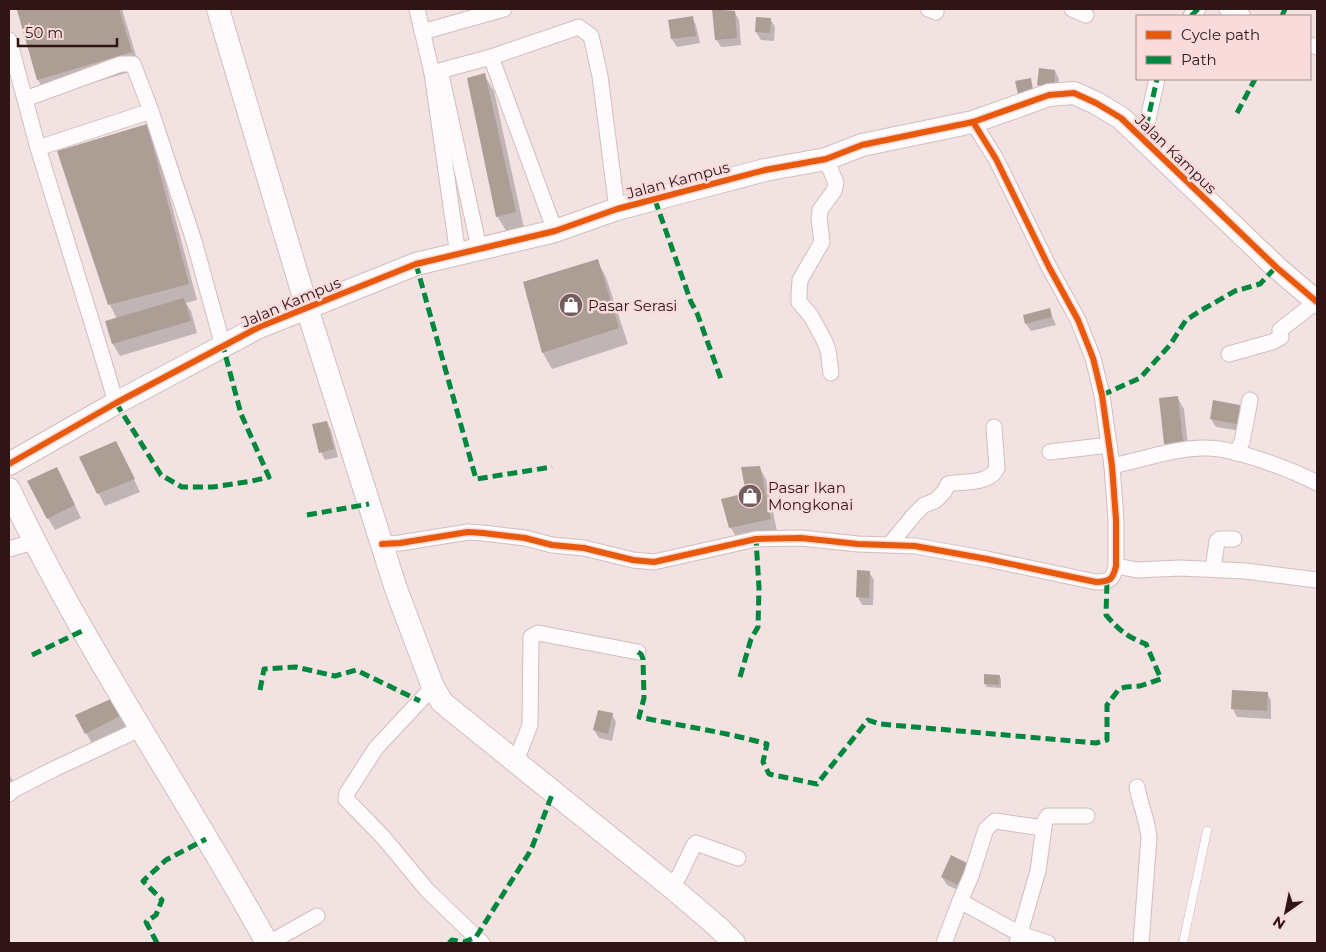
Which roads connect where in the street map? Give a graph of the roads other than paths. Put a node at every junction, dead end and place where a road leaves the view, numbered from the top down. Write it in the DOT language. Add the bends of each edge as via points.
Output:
graph roads {
  1 [pos="218,9"];
  2 [pos="417,9"];
  3 [pos="427,9"];
  4 [pos="504,9"];
  5 [pos="1226,9"];
  6 [pos="1241,15"];
  7 [pos="427,31"];
  8 [pos="9,40"];
  9 [pos="492,57"];
  10 [pos="436,72"];
  11 [pos="1157,80"];
  12 [pos="25,99"];
  13 [pos="151,111"];
  14 [pos="973,122"];
  15 [pos="1143,141"];
  16 [pos="38,148"];
  17 [pos="826,159"];
  18 [pos="617,209"];
  19 [pos="555,231"];
  20 [pos="480,248"];
  21 [pos="458,255"];
  22 [pos="1317,302"];
  23 [pos="307,308"];
  24 [pos="223,346"];
  25 [pos="1228,354"];
  26 [pos="831,373"];
  27 [pos="1250,400"];
  28 [pos="116,403"];
  29 [pos="994,427"];
  30 [pos="1109,445"];
  31 [pos="1050,452"];
  32 [pos="1236,454"];
  33 [pos="9,464"];
  34 [pos="1112,466"];
  35 [pos="1316,480"];
  36 [pos="9,489"];
  37 [pos="1234,540"];
  38 [pos="33,542"];
  39 [pos="382,544"];
  40 [pos="890,544"];
  41 [pos="9,549"];
  42 [pos="1116,566"];
  43 [pos="1213,569"];
  44 [pos="1317,580"];
  45 [pos="638,652"];
  46 [pos="433,687"];
  47 [pos="140,729"];
  48 [pos="516,761"];
  49 [pos="1137,787"];
  50 [pos="9,794"];
  51 [pos="1087,816"];
  52 [pos="1043,828"];
  53 [pos="1208,831"];
  54 [pos="738,858"];
  55 [pos="670,886"];
  56 [pos="960,901"];
  57 [pos="317,916"];
  58 [pos="1019,939"];
  59 [pos="268,943"];
  60 [pos="482,943"];
  61 [pos="734,943"];
  62 [pos="944,943"];
  63 [pos="1048,943"];
  64 [pos="1141,943"];
  65 [pos="1182,943"];
  1 -- 23 [label="street"];
  2 -- 7 [label="street"];
  3 -- 7 [label="street"];
  4 -- 7 [label="street"];
  5 -- 6 [label="street"];
  7 -- 10 [label="street"];
  8 -- 12 [label="street"];
  9 -- 10 [label="street"];
  9 -- 18 [label="street" via="579,28 590,36 600,76"];
  9 -- 19 [label="street"];
  10 -- 20 [label="street"];
  10 -- 21 [label="street"];
  11 -- 15 [label="street"];
  12 -- 13 [label="street" via="121,64 133,64"];
  12 -- 16 [label="street"];
  13 -- 16 [label="street"];
  13 -- 24 [label="street" via="194,241"];
  14 -- 15 [label="street, Jalan Kampus" via="1049,95 1074,93 1121,118"];
  14 -- 17 [label="street, Jalan Kampus" via="862,146"];
  14 -- 30 [label="street" via="996,159 1087,340 1102,395"];
  15 -- 22 [label="street, Jalan Kampus"];
  16 -- 28 [label="street"];
  17 -- 18 [label="street, Jalan Kampus" via="765,170"];
  17 -- 26 [label="street" via="836,183 820,210 822,242 800,280 799,302 825,342"];
  18 -- 19 [label="street, Jalan Kampus"];
  19 -- 20 [label="street, Jalan Kampus"];
  20 -- 21 [label="street, Jalan Kampus"];
  21 -- 23 [label="street, Jalan Kampus" via="416,264"];
  22 -- 25 [label="street" via="1280,330 1282,337"];
  23 -- 24 [label="street, Jalan Kampus"];
  23 -- 39 [label="street"];
  24 -- 28 [label="street, Jalan Kampus"];
  27 -- 32 [label="street" via="1242,442"];
  28 -- 33 [label="street, Jalan Kampus"];
  29 -- 40 [label="street" via="998,468 995,474 983,481 948,484 935,501 919,510"];
  30 -- 31 [label="street"];
  30 -- 34 [label="street"];
  32 -- 34 [label="street" via="1207,448"];
  32 -- 35 [label="street"];
  34 -- 42 [label="street"];
  36 -- 38 [label="street"];
  37 -- 43 [label="street" via="1216,541"];
  38 -- 41 [label="street"];
  38 -- 47 [label="street"];
  39 -- 40 [label="street" via="468,532 525,538 654,562 756,539 801,538"];
  39 -- 46 [label="street"];
  40 -- 42 [label="street" via="987,559 1096,582 1108,582 1114,577"];
  42 -- 43 [label="street" via="1137,570"];
  43 -- 44 [label="street"];
  45 -- 48 [label="street" via="538,633 533,635 530,725"];
  46 -- 48 [label="street" via="442,702"];
  46 -- 60 [label="street" via="376,748 346,799 427,890"];
  47 -- 50 [label="street"];
  47 -- 59 [label="street"];
  48 -- 55 [label="street"];
  49 -- 64 [label="street" via="1147,820 1148,837"];
  51 -- 52 [label="street" via="1048,816"];
  52 -- 56 [label="street" via="995,821 990,824"];
  52 -- 58 [label="street" via="1038,871"];
  53 -- 65 [label="lane"];
  54 -- 55 [label="street" via="696,842 679,876"];
  55 -- 61 [label="street"];
  56 -- 58 [label="street"];
  56 -- 62 [label="street"];
  57 -- 59 [label="street"];
  58 -- 63 [label="street"];
}
